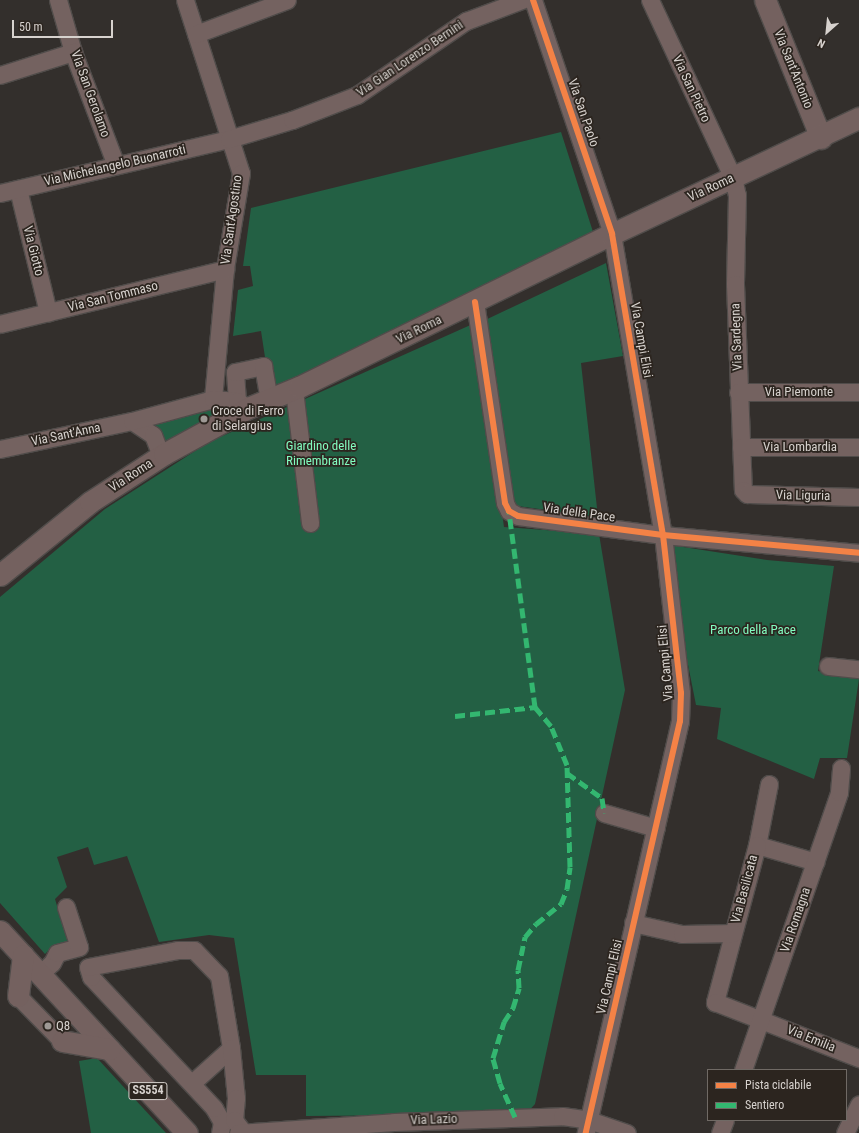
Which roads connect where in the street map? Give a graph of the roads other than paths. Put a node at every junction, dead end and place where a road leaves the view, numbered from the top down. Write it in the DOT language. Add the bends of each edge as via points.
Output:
graph roads {
  1 [pos="58,0"];
  2 [pos="185,0"];
  3 [pos="287,0"];
  4 [pos="522,0"];
  5 [pos="533,0"];
  6 [pos="650,0"];
  7 [pos="765,0"];
  8 [pos="196,34"];
  9 [pos="73,52"];
  10 [pos="0,75"];
  11 [pos="859,118"];
  12 [pos="230,138"];
  13 [pos="821,138"];
  14 [pos="116,165"];
  15 [pos="733,178"];
  16 [pos="18,189"];
  17 [pos="0,193"];
  18 [pos="612,234"];
  19 [pos="225,269"];
  20 [pos="475,302"];
  21 [pos="48,312"];
  22 [pos="0,324"];
  23 [pos="294,390"];
  24 [pos="738,392"];
  25 [pos="859,392"];
  26 [pos="214,399"];
  27 [pos="269,400"];
  28 [pos="243,405"];
  29 [pos="132,420"];
  30 [pos="741,447"];
  31 [pos="859,447"];
  32 [pos="0,449"];
  33 [pos="161,456"];
  34 [pos="747,494"];
  35 [pos="859,497"];
  36 [pos="310,523"];
  37 [pos="663,535"];
  38 [pos="859,553"];
  39 [pos="0,575"];
  40 [pos="828,666"];
  41 [pos="859,669"];
  42 [pos="841,768"];
  43 [pos="769,784"];
  44 [pos="604,813"];
  45 [pos="656,828"];
  46 [pos="757,845"];
  47 [pos="816,862"];
  48 [pos="66,907"];
  49 [pos="633,923"];
  50 [pos="0,931"];
  51 [pos="733,933"];
  52 [pos="23,956"];
  53 [pos="40,974"];
  54 [pos="18,996"];
  55 [pos="762,1019"];
  56 [pos="62,1041"];
  57 [pos="109,1048"];
  58 [pos="231,1048"];
  59 [pos="859,1058"];
  60 [pos="743,1069"];
  61 [pos="192,1083"];
  62 [pos="235,1086"];
  63 [pos="859,1104"];
  64 [pos="214,1108"];
  65 [pos="725,1121"];
  66 [pos="587,1127"];
  67 [pos="187,1133"];
  68 [pos="220,1133"];
  69 [pos="241,1133"];
  70 [pos="627,1133"];
  71 [pos="720,1133"];
  72 [pos="845,1133"];
  1 -- 9 [label="street, Via San Gerolamo"];
  2 -- 8 [label="street, Via Sant'Agostino"];
  3 -- 8 [label="street"];
  4 -- 12 [label="street, Via Gian Lorenzo Bernini" via="466,22 357,95 292,120"];
  5 -- 18 [label="street, Via San Paolo"];
  6 -- 15 [label="street, Via San Pietro"];
  7 -- 13 [label="main road, Via Sant'Antonio"];
  8 -- 12 [label="street, Via Sant'Agostino"];
  9 -- 10 [label="street"];
  9 -- 14 [label="street, Via San Gerolamo"];
  11 -- 13 [label="main road, Via Roma"];
  12 -- 14 [label="street, Via Michelangelo Buonarroti"];
  12 -- 19 [label="street, Via Sant'Agostino" via="241,173"];
  13 -- 15 [label="main road, Via Roma"];
  14 -- 16 [label="street, Via Michelangelo Buonarroti"];
  15 -- 18 [label="main road, Via Roma"];
  15 -- 24 [label="street, Via Sardegna" via="737,195 735,273"];
  16 -- 17 [label="street, Via Michelangelo Buonarroti"];
  16 -- 21 [label="street, Via Giotto"];
  18 -- 20 [label="main road, Via Roma"];
  18 -- 37 [label="street, Via Campi Elisi"];
  19 -- 21 [label="street, Via San Tommaso"];
  19 -- 26 [label="street, Via Sant'Agostino"];
  20 -- 23 [label="main road, Via Roma"];
  20 -- 37 [label="street, Via della Pace" via="505,503 509,511 518,516"];
  21 -- 22 [label="street, Via San Tommaso"];
  23 -- 27 [label="main road, Via Roma"];
  23 -- 36 [label="street"];
  24 -- 25 [label="street, Via Piemonte"];
  24 -- 30 [label="street, Via Sardegna"];
  26 -- 28 [label="street, Via Sant'Anna"];
  26 -- 29 [label="street, Via Sant'Anna"];
  27 -- 28 [label="main road, Via Roma"];
  27 -- 28 [label="street" via="263,366 235,372"];
  28 -- 33 [label="main road, Via Roma"];
  29 -- 32 [label="street, Via Sant'Anna"];
  29 -- 33 [label="street" via="153,435"];
  30 -- 31 [label="street, Via Lombardia"];
  30 -- 34 [label="street, Via Sardegna" via="743,490"];
  33 -- 39 [label="main road, Via Roma" via="90,502"];
  34 -- 35 [label="street, Via Liguria"];
  37 -- 38 [label="street, Via della Pace"];
  37 -- 45 [label="street, Via Campi Elisi" via="681,693 680,721"];
  40 -- 41 [label="street"];
  42 -- 47 [label="street, Via Romagna" via="839,792"];
  43 -- 46 [label="street, Via Basilicata"];
  44 -- 45 [label="street"];
  45 -- 49 [label="street, Via Campi Elisi"];
  46 -- 47 [label="street, Via Basilicata"];
  46 -- 51 [label="street, Via Basilicata"];
  47 -- 55 [label="street, Via Romagna"];
  48 -- 53 [label="street" via="79,947 57,953 52,963"];
  49 -- 51 [label="street, Via Basilicata" via="682,934"];
  49 -- 66 [label="street, Via Campi Elisi"];
  50 -- 52 [label="main road, SS554"];
  51 -- 55 [label="street, Via Basilicata" via="715,1002"];
  52 -- 53 [label="main road, SS554"];
  52 -- 54 [label="main road"];
  53 -- 57 [label="main road, SS554"];
  54 -- 56 [label="street"];
  55 -- 59 [label="street, Via Emilia"];
  55 -- 60 [label="street, Via Romagna"];
  56 -- 57 [label="main road"];
  57 -- 67 [label="main road, SS554"];
  58 -- 61 [label="street"];
  58 -- 61 [label="street" via="219,976 194,950 178,950 88,968 91,978"];
  58 -- 62 [label="street"];
  61 -- 64 [label="street"];
  62 -- 64 [label="street"];
  62 -- 69 [label="street" via="234,1120"];
  63 -- 72 [label="street"];
  64 -- 68 [label="street" via="222,1122"];
  65 -- 71 [label="street"];
  66 -- 69 [label="street, Via Lazio" via="562,1116 394,1122"];
  66 -- 70 [label="street, Via Lazio"];
}
